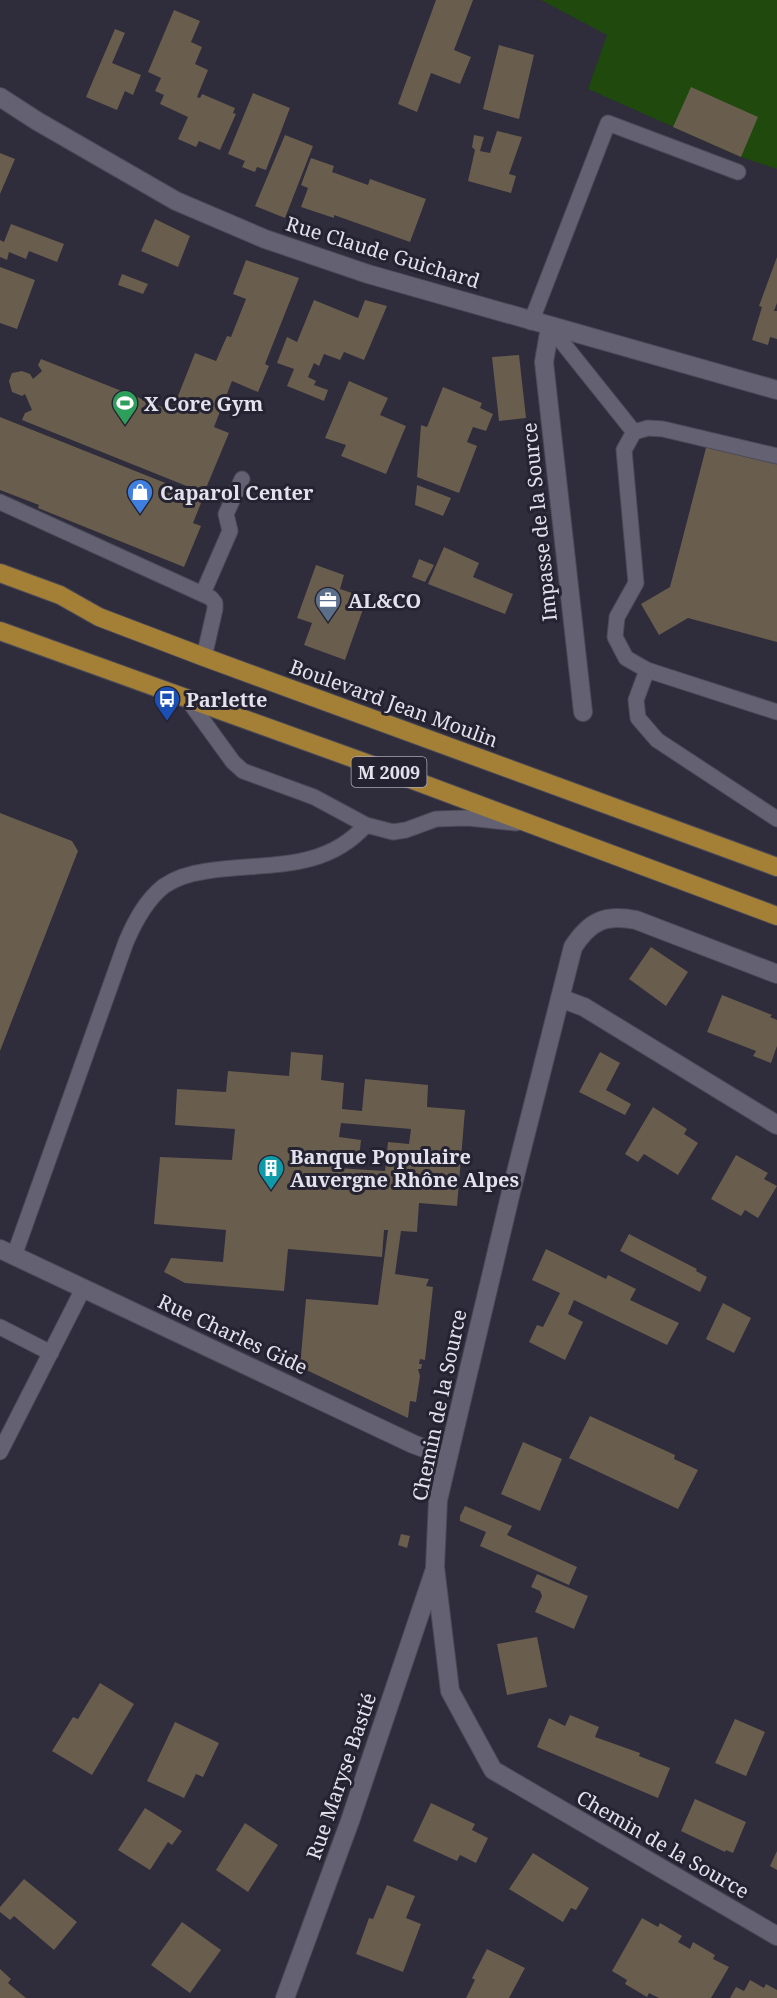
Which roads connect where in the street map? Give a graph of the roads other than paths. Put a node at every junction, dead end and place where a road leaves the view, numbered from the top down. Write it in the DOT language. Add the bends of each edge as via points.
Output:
graph roads {
  1 [pos="0,97"];
  2 [pos="738,172"];
  3 [pos="531,322"];
  4 [pos="550,327"];
  5 [pos="777,390"];
  6 [pos="634,432"];
  7 [pos="777,456"];
  8 [pos="242,479"];
  9 [pos="0,502"];
  10 [pos="0,573"];
  11 [pos="203,593"];
  12 [pos="0,631"];
  13 [pos="204,657"];
  14 [pos="647,670"];
  15 [pos="188,700"];
  16 [pos="583,712"];
  17 [pos="777,712"];
  18 [pos="777,819"];
  19 [pos="366,825"];
  20 [pos="534,825"];
  21 [pos="777,867"];
  22 [pos="777,916"];
  23 [pos="777,974"];
  24 [pos="560,998"];
  25 [pos="777,1125"];
  26 [pos="7,1253"];
  27 [pos="83,1289"];
  28 [pos="0,1327"];
  29 [pos="51,1353"];
  30 [pos="0,1452"];
  31 [pos="448,1456"];
  32 [pos="435,1567"];
  33 [pos="777,1936"];
  34 [pos="285,1998"];
  1 -- 3 [label="street, Rue Claude Guichard" via="176,201 265,239"];
  2 -- 3 [label="lane" via="608,123"];
  3 -- 4 [label="street, Rue Claude Guichard"];
  4 -- 5 [label="street, Rue Claude Guichard"];
  4 -- 6 [label="lane"];
  4 -- 16 [label="street, Impasse de la Source" via="544,362"];
  6 -- 7 [label="lane" via="663,429"];
  6 -- 14 [label="lane" via="624,450 636,583 617,617 615,637 626,658"];
  8 -- 11 [label="lane" via="226,514 230,531"];
  9 -- 11 [label="lane"];
  10 -- 13 [label="main road, Boulevard Jean Moulin / M 2009" via="60,595 99,618"];
  11 -- 13 [label="lane" via="215,603"];
  12 -- 15 [label="main road, M 2009"];
  13 -- 21 [label="main road, Boulevard Jean Moulin / M 2009"];
  14 -- 17 [label="lane"];
  14 -- 18 [label="lane" via="636,700 638,718 657,740"];
  15 -- 19 [label="lane" via="243,771 314,797"];
  15 -- 20 [label="main road, M 2009"];
  19 -- 20 [label="lane" via="393,832 436,819"];
  19 -- 26 [label="lane" via="340,848 313,859 191,873 166,884 152,897 126,942"];
  20 -- 22 [label="main road, M 2009"];
  23 -- 24 [label="street, Chemin de la Source" via="619,916 603,919 582,932 573,947"];
  24 -- 25 [label="street" via="584,1007"];
  24 -- 31 [label="street, Chemin de la Source"];
  26 -- 27 [label="street, Rue Charles Gide"];
  27 -- 29 [label="lane"];
  27 -- 31 [label="street, Rue Charles Gide" via="413,1444"];
  28 -- 29 [label="lane"];
  29 -- 30 [label="lane"];
  31 -- 32 [label="street, Chemin de la Source" via="438,1500"];
  32 -- 33 [label="street, Chemin de la Source" via="450,1691 493,1770"];
  32 -- 34 [label="street, Rue Maryse Bastié" via="350,1821"];
}
